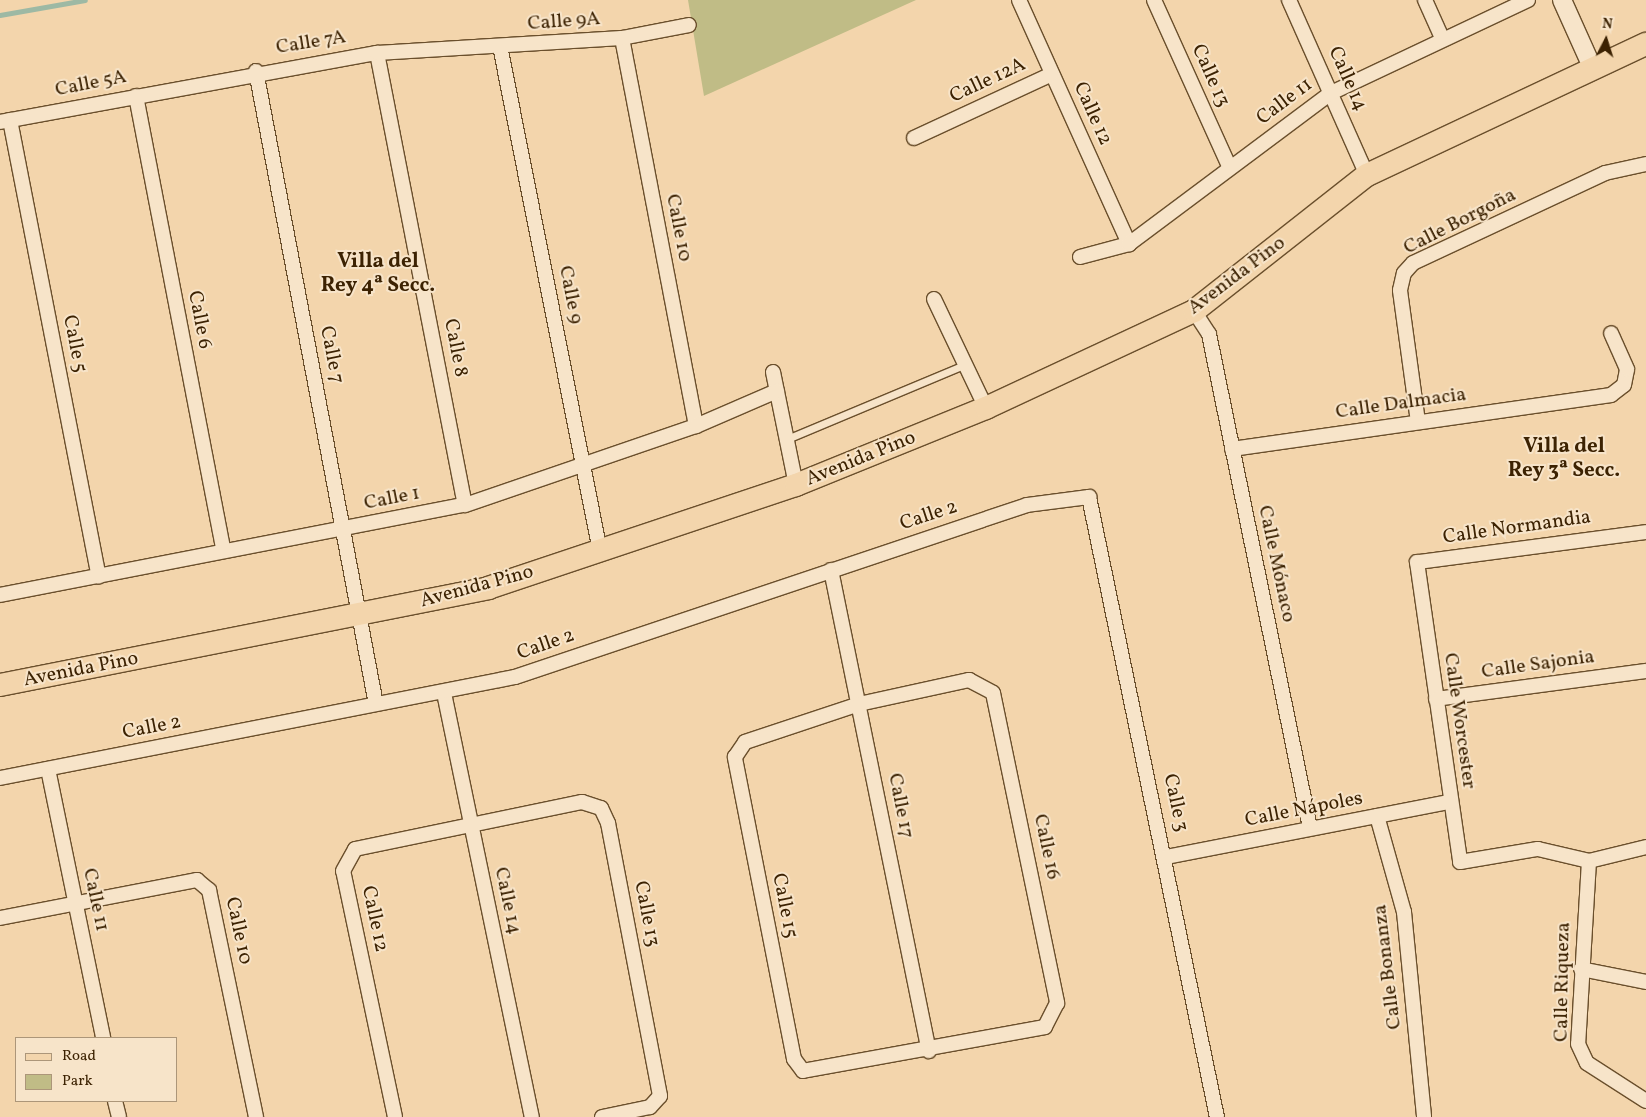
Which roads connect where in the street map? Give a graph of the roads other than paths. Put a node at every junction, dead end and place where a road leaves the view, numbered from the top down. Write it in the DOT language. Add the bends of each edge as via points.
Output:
graph roads {
  1 [pos="1019,0"];
  2 [pos="1154,0"];
  3 [pos="1289,0"];
  4 [pos="1425,0"];
  5 [pos="1528,0"];
  6 [pos="1562,0"];
  7 [pos="690,25"];
  8 [pos="622,38"];
  9 [pos="1442,38"];
  10 [pos="1646,44"];
  11 [pos="500,46"];
  12 [pos="440,49"];
  13 [pos="377,52"];
  14 [pos="1593,69"];
  15 [pos="256,71"];
  16 [pos="1052,74"];
  17 [pos="190,86"];
  18 [pos="1331,92"];
  19 [pos="136,96"];
  20 [pos="5,121"];
  21 [pos="914,138"];
  22 [pos="1646,164"];
  23 [pos="1230,168"];
  24 [pos="1367,175"];
  25 [pos="1129,244"];
  26 [pos="1080,257"];
  27 [pos="934,299"];
  28 [pos="1194,311"];
  29 [pos="1611,333"];
  30 [pos="966,364"];
  31 [pos="773,372"];
  32 [pos="777,391"];
  33 [pos="986,408"];
  34 [pos="1418,422"];
  35 [pos="696,426"];
  36 [pos="787,439"];
  37 [pos="1232,449"];
  38 [pos="584,464"];
  39 [pos="796,485"];
  40 [pos="1089,497"];
  41 [pos="465,505"];
  42 [pos="344,529"];
  43 [pos="1646,532"];
  44 [pos="224,551"];
  45 [pos="600,551"];
  46 [pos="831,570"];
  47 [pos="99,576"];
  48 [pos="1420,586"];
  49 [pos="0,595"];
  50 [pos="358,616"];
  51 [pos="1646,671"];
  52 [pos="0,685"];
  53 [pos="444,693"];
  54 [pos="1436,699"];
  55 [pos="376,704"];
  56 [pos="859,704"];
  57 [pos="48,769"];
  58 [pos="0,778"];
  59 [pos="1449,802"];
  60 [pos="1377,816"];
  61 [pos="472,826"];
  62 [pos="1310,828"];
  63 [pos="1646,847"];
  64 [pos="1166,857"];
  65 [pos="1589,861"];
  66 [pos="75,902"];
  67 [pos="0,918"];
  68 [pos="1581,969"];
  69 [pos="1645,980"];
  70 [pos="103,1037"];
  71 [pos="929,1051"];
  72 [pos="1646,1101"];
  73 [pos="115,1102"];
  74 [pos="119,1117"];
  75 [pos="256,1117"];
  76 [pos="395,1117"];
  77 [pos="532,1117"];
  78 [pos="602,1117"];
  79 [pos="1217,1117"];
  80 [pos="1424,1117"];
  1 -- 16 [label="street, Calle 12"];
  2 -- 23 [label="street, Calle 13"];
  3 -- 18 [label="street, Calle 14"];
  4 -- 9 [label="street"];
  5 -- 9 [label="street, Calle 11"];
  6 -- 14 [label="street"];
  7 -- 8 [label="street, Calle 9A"];
  8 -- 11 [label="street, Calle 9A"];
  8 -- 35 [label="street, Calle 10"];
  9 -- 18 [label="street, Calle 11"];
  10 -- 14 [label="main road, Avenida Pino"];
  11 -- 12 [label="street, Calle 9A"];
  11 -- 38 [label="street, Calle 9"];
  12 -- 13 [label="street, Calle 7A"];
  13 -- 15 [label="street, Calle 7A"];
  13 -- 41 [label="street, Calle 8"];
  14 -- 24 [label="main road, Avenida Pino"];
  15 -- 17 [label="street, Calle 7A"];
  15 -- 42 [label="street, Calle 7"];
  16 -- 21 [label="street, Calle 12A"];
  16 -- 25 [label="street, Calle 12"];
  17 -- 19 [label="street, Calle 5A"];
  18 -- 23 [label="street, Calle 11"];
  18 -- 24 [label="street, Calle 14"];
  19 -- 20 [label="street, Calle 5A"];
  19 -- 44 [label="street, Calle 6"];
  20 -- 47 [label="street, Calle 5"];
  22 -- 34 [label="street, Calle Borgoña" via="1605,173 1413,263 1404,273 1400,290"];
  23 -- 25 [label="street, Calle 11"];
  24 -- 28 [label="main road, Avenida Pino"];
  25 -- 26 [label="street, Calle 11"];
  27 -- 30 [label="street"];
  28 -- 33 [label="main road, Avenida Pino"];
  28 -- 37 [label="street, Calle Mónaco" via="1208,334"];
  29 -- 34 [label="street, Calle Dalmacia" via="1627,369 1624,385 1611,395"];
  30 -- 33 [label="street"];
  30 -- 36 [label="lane"];
  31 -- 32 [label="street"];
  32 -- 35 [label="street, Calle 1"];
  32 -- 36 [label="street"];
  33 -- 39 [label="main road, Avenida Pino"];
  34 -- 37 [label="street, Calle Dalmacia"];
  35 -- 38 [label="street, Calle 1"];
  36 -- 39 [label="street"];
  37 -- 62 [label="street, Calle Mónaco"];
  38 -- 41 [label="street, Calle 1"];
  38 -- 45 [label="street, Calle 9"];
  39 -- 45 [label="main road, Avenida Pino"];
  40 -- 46 [label="street, Calle 2" via="1028,505"];
  40 -- 64 [label="street, Calle 3"];
  41 -- 42 [label="street, Calle 1"];
  42 -- 44 [label="street, Calle 1"];
  42 -- 50 [label="street, Calle 7"];
  43 -- 48 [label="street, Calle Normandia" via="1417,562"];
  44 -- 47 [label="street, Calle 1"];
  45 -- 50 [label="main road, Avenida Pino" via="488,588"];
  46 -- 53 [label="street, Calle 2" via="514,677"];
  46 -- 56 [label="street, Calle 17"];
  47 -- 49 [label="street, Calle 1"];
  48 -- 54 [label="street, Calle Worcester"];
  50 -- 52 [label="main road, Avenida Pino"];
  50 -- 55 [label="street, Calle 7"];
  51 -- 54 [label="street, Calle Sajonia"];
  53 -- 55 [label="street, Calle 2"];
  53 -- 61 [label="street, Calle 14"];
  54 -- 59 [label="street, Calle Worcester"];
  55 -- 57 [label="street, Calle 2"];
  56 -- 71 [label="street, Calle 17"];
  56 -- 71 [label="street, Calle 15" via="745,742 735,757 776,976 794,1059 803,1070"];
  56 -- 71 [label="street, Calle 16" via="969,680 993,693 1057,1003 1046,1027"];
  57 -- 58 [label="street, Calle 2"];
  57 -- 66 [label="street, Calle 11"];
  59 -- 60 [label="street, Calle Nápoles"];
  59 -- 65 [label="street, Calle Worcester" via="1460,862 1538,849"];
  60 -- 62 [label="street, Calle Nápoles"];
  60 -- 80 [label="street, Calle Bonanza" via="1404,912"];
  61 -- 76 [label="street, Calle 12" via="355,849 343,871"];
  61 -- 77 [label="street, Calle 14"];
  61 -- 78 [label="street, Calle 13" via="582,802 601,808 608,823 660,1096 650,1107"];
  62 -- 64 [label="street, Calle Nápoles"];
  63 -- 65 [label="street"];
  64 -- 79 [label="street, Calle 3"];
  65 -- 68 [label="street, Calle Riqueza"];
  66 -- 67 [label="street"];
  66 -- 70 [label="street, Calle 11"];
  66 -- 75 [label="street, Calle 10" via="197,880 209,890"];
  68 -- 69 [label="street"];
  68 -- 72 [label="street, Calle Riqueza" via="1578,1044 1587,1063"];
  73 -- 74 [label="street"];
}
